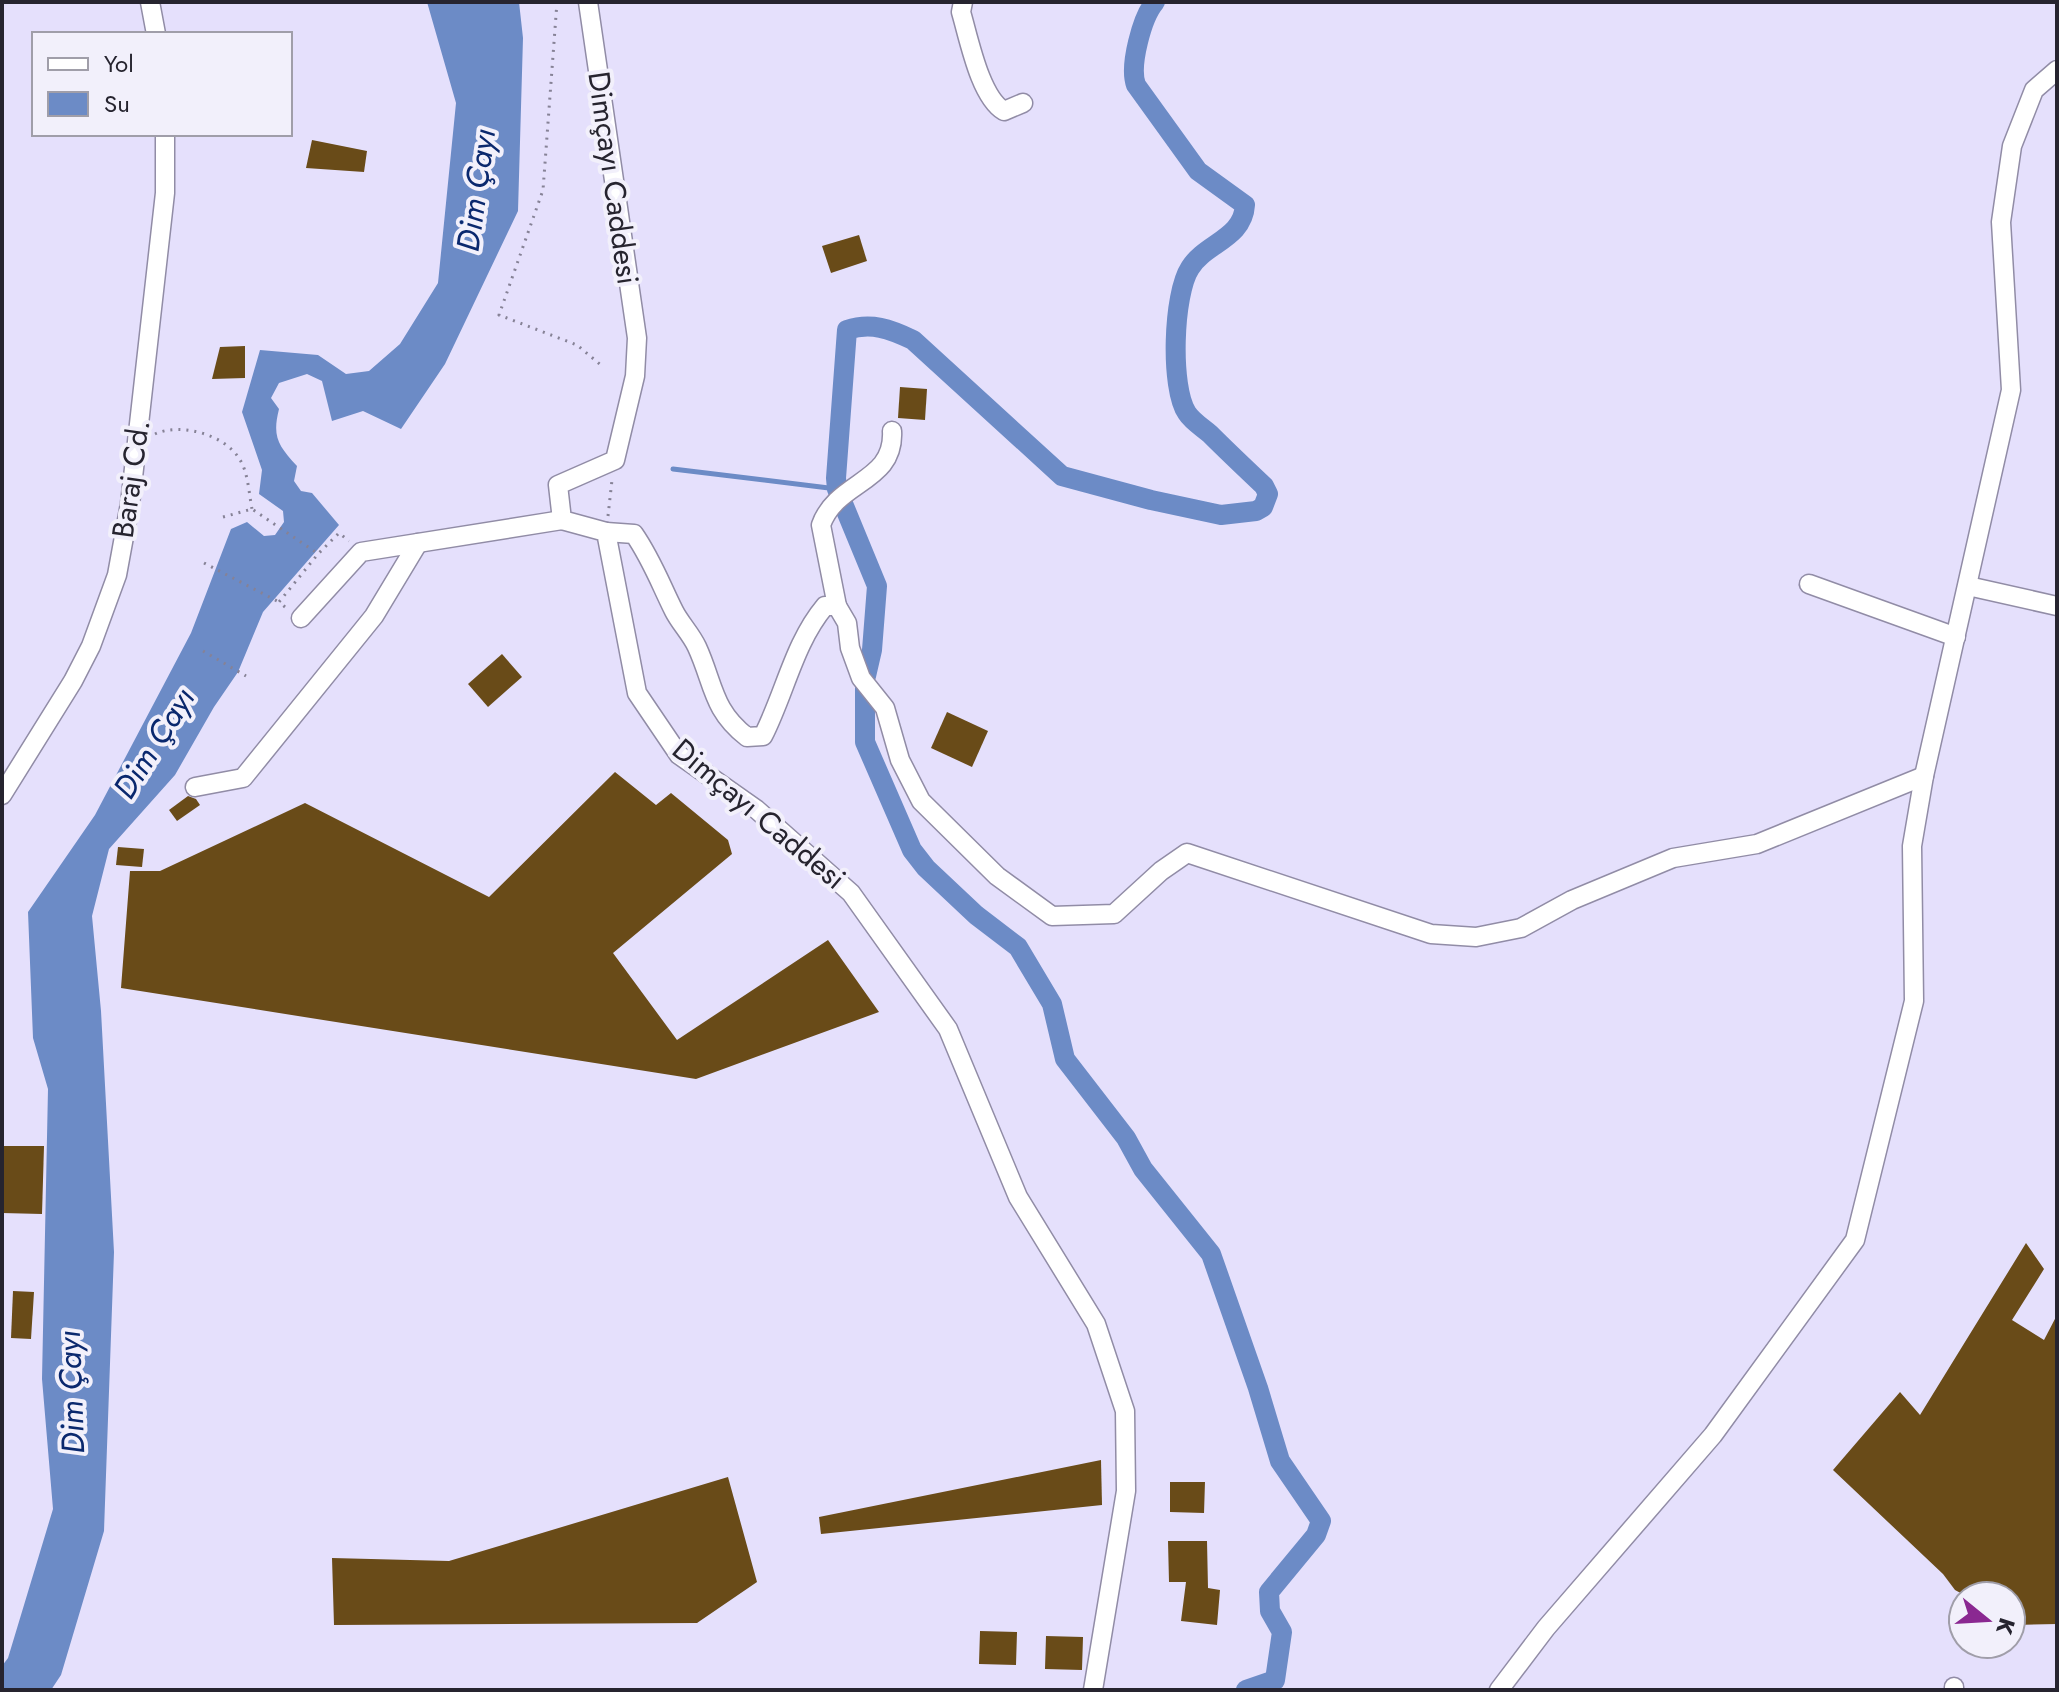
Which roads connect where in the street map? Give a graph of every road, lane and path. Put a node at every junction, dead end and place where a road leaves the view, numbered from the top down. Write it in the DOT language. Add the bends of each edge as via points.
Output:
graph roads {
  1 [pos="150,2"];
  2 [pos="557,2"];
  3 [pos="588,2"];
  4 [pos="963,2"];
  5 [pos="156,32"];
  6 [pos="2057,70"];
  7 [pos="1023,103"];
  8 [pos="165,136"];
  9 [pos="602,366"];
  10 [pos="892,431"];
  11 [pos="137,442"];
  12 [pos="615,460"];
  13 [pos="252,509"];
  14 [pos="223,517"];
  15 [pos="562,520"];
  16 [pos="606,532"];
  17 [pos="418,543"];
  18 [pos="361,552"];
  19 [pos="318,554"];
  20 [pos="204,563"];
  21 [pos="1809,584"];
  22 [pos="1968,586"];
  23 [pos="279,602"];
  24 [pos="837,606"];
  25 [pos="2057,606"];
  26 [pos="301,618"];
  27 [pos="1956,637"];
  28 [pos="203,651"];
  29 [pos="246,676"];
  30 [pos="1924,776"];
  31 [pos="195,787"];
  32 [pos="2,795"];
  33 [pos="1093,1690"];
  34 [pos="1499,1690"];
  1 -- 5 [label="street"];
  2 -- 9 [label="path" via="543,190 499,315 577,345"];
  3 -- 12 [label="street, Dimçayı Caddesi" via="637,338 635,376"];
  4 -- 7 [label="street" via="961,12 978,68 996,106 1004,111"];
  6 -- 22 [label="street" via="2034,90 2012,146 2001,222 2011,390"];
  8 -- 11 [label="street, Baraj Cd." via="165,193"];
  10 -- 24 [label="street" via="893,448 886,461 843,496 821,525"];
  11 -- 13 [label="path" via="163,430 195,432 225,442 241,461"];
  11 -- 32 [label="street, Baraj Cd." via="117,575 91,646"];
  12 -- 15 [label="street" via="558,485"];
  12 -- 16 [label="path"];
  13 -- 14 [label="path"];
  13 -- 19 [label="path"];
  15 -- 16 [label="street"];
  15 -- 17 [label="street"];
  16 -- 24 [label="street" via="634,534 653,561 675,613 697,645 716,700 729,723 747,737 763,736 814,620 825,606"];
  16 -- 33 [label="street, Dimçayı Caddesi" via="637,693 679,755 756,809 851,893 948,1029 1018,1197 1096,1324 1125,1411 1126,1491"];
  17 -- 18 [label="street"];
  17 -- 31 [label="street" via="374,616 243,778"];
  18 -- 19 [label="path" via="339,533"];
  18 -- 26 [label="street"];
  19 -- 23 [label="path"];
  20 -- 23 [label="path"];
  21 -- 27 [label="street"];
  22 -- 25 [label="street"];
  22 -- 27 [label="street"];
  23 -- 26 [label="path"];
  24 -- 30 [label="street" via="847,623 850,648 865,682 885,708 900,760 921,801 997,876 1052,916 1114,914 1187,853 1431,934 1476,937 1521,928 1572,900 1673,858 1757,844"];
  27 -- 30 [label="street"];
  28 -- 29 [label="path"];
  30 -- 34 [label="street" via="1912,846 1914,1001 1855,1240 1713,1435"];
}
